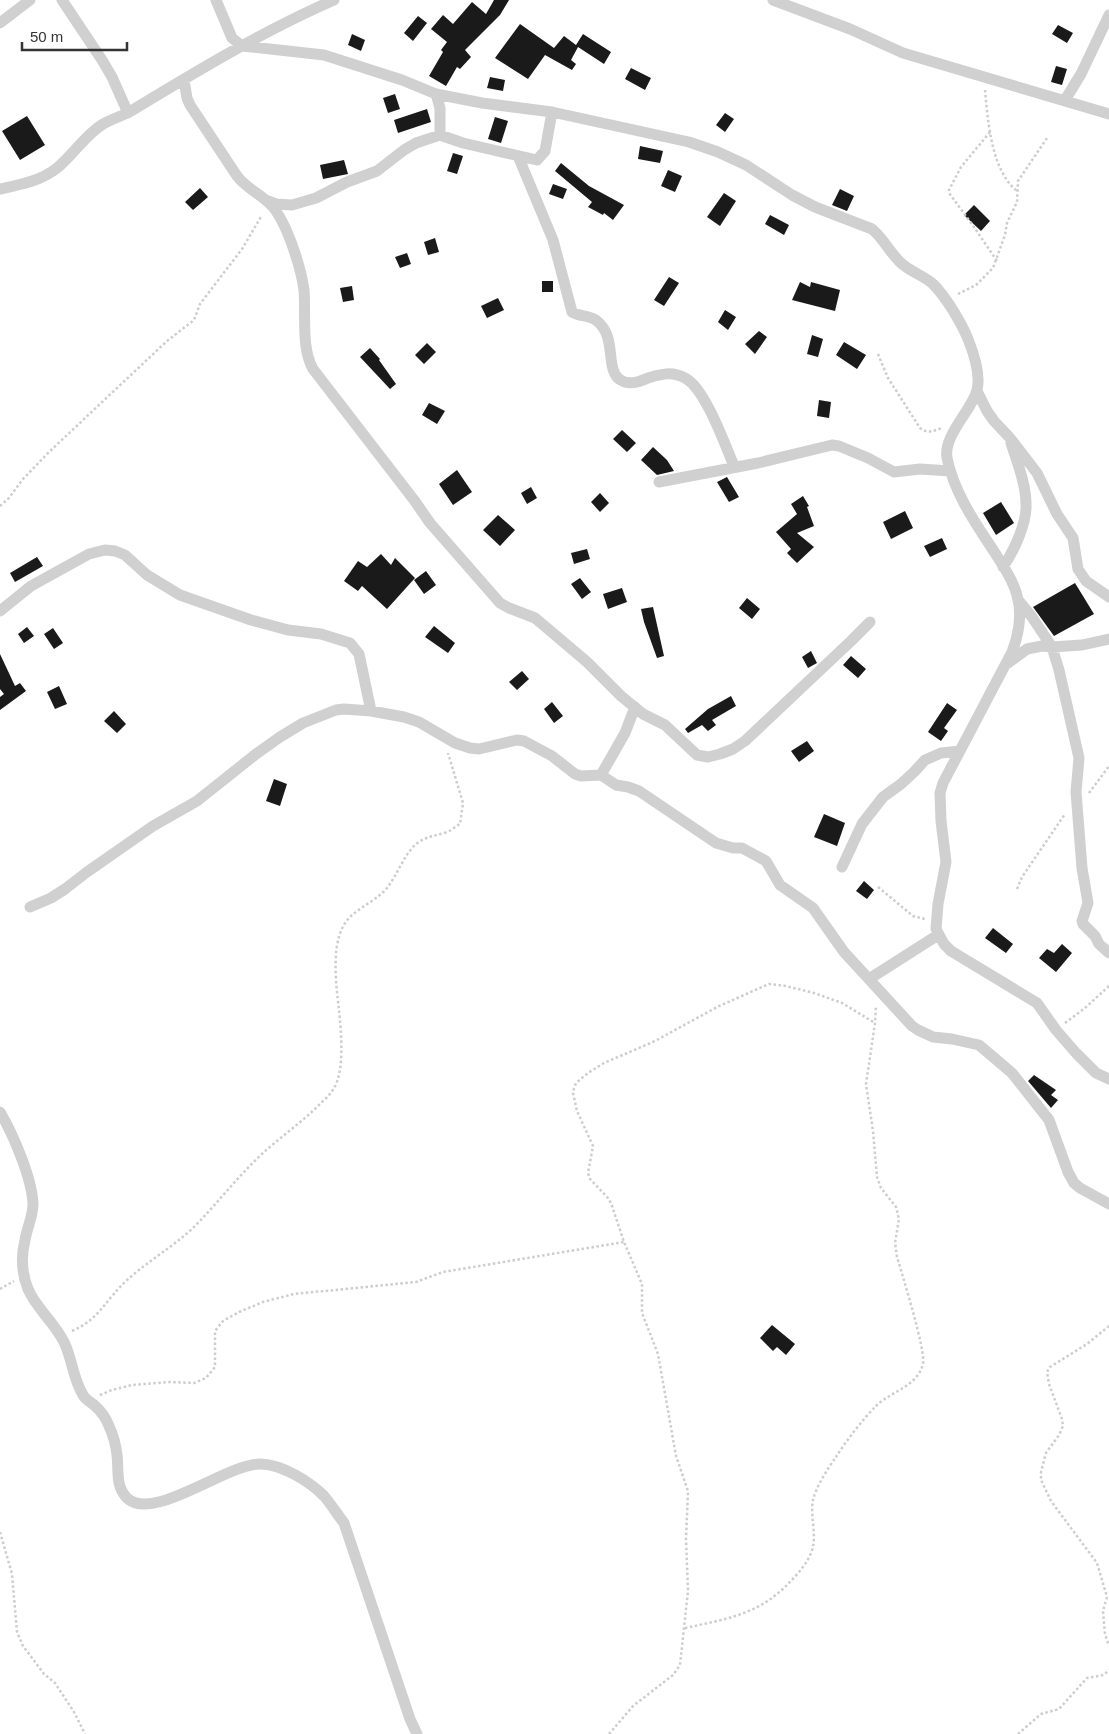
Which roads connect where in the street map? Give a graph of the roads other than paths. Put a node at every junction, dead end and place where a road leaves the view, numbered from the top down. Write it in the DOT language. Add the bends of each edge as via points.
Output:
graph roads {
  1 [pos="30,0"];
  2 [pos="62,0"];
  3 [pos="216,0"];
  4 [pos="334,0"];
  5 [pos="772,0"];
  6 [pos="1109,15"];
  7 [pos="0,23"];
  8 [pos="242,46"];
  9 [pos="184,80"];
  10 [pos="436,94"];
  11 [pos="1065,100"];
  12 [pos="552,112"];
  13 [pos="128,113"];
  14 [pos="1109,114"];
  15 [pos="440,136"];
  16 [pos="518,156"];
  17 [pos="0,189"];
  18 [pos="269,202"];
  19 [pos="977,391"];
  20 [pos="1010,438"];
  21 [pos="734,466"];
  22 [pos="950,471"];
  23 [pos="659,482"];
  24 [pos="1003,567"];
  25 [pos="1109,597"];
  26 [pos="1019,601"];
  27 [pos="0,611"];
  28 [pos="870,622"];
  29 [pos="1109,639"];
  30 [pos="1052,647"];
  31 [pos="1005,666"];
  32 [pos="635,707"];
  33 [pos="371,711"];
  34 [pos="960,751"];
  35 [pos="601,775"];
  36 [pos="842,867"];
  37 [pos="30,907"];
  38 [pos="938,935"];
  39 [pos="1109,953"];
  40 [pos="873,983"];
  41 [pos="1109,1079"];
  42 [pos="0,1112"];
  43 [pos="1109,1204"];
  44 [pos="417,1734"];
  1 -- 7 [label="street"];
  2 -- 13 [label="street" via="112,77"];
  3 -- 8 [label="street" via="232,38"];
  4 -- 8 [label="street"];
  5 -- 11 [label="street" via="903,53"];
  6 -- 11 [label="street"];
  8 -- 9 [label="street"];
  8 -- 10 [label="street" via="324,55"];
  9 -- 13 [label="street"];
  9 -- 18 [label="street" via="190,105 237,176"];
  10 -- 12 [label="street"];
  10 -- 15 [label="street" via="440,108"];
  11 -- 14 [label="street"];
  12 -- 16 [label="street" via="543,155 537,160"];
  12 -- 19 [label="street" via="689,142 718,152 746,165 807,203 872,229 897,260 933,284 955,315 967,338 976,367"];
  13 -- 17 [label="street" via="98,127 49,174"];
  15 -- 16 [label="street"];
  15 -- 18 [label="street" via="416,143 377,171 316,198 292,206"];
  16 -- 21 [label="street" via="553,240 570,310 577,315 594,318 606,331 617,377 627,383 635,383 669,373 685,378 699,391"];
  18 -- 32 [label="street" via="278,214 298,259 304,288 307,353 313,369 430,523 500,603 541,623"];
  19 -- 20 [label="street" via="987,411"];
  19 -- 22 [label="street" via="949,443 946,456"];
  20 -- 24 [label="street" via="1026,505 1012,554"];
  20 -- 25 [label="street" via="1037,473 1073,538 1078,570 1086,581"];
  21 -- 22 [label="street" via="839,446 894,472 920,469"];
  21 -- 23 [label="street"];
  22 -- 24 [label="street" via="964,504"];
  24 -- 26 [label="street"];
  26 -- 30 [label="street"];
  26 -- 31 [label="street" via="1016,641"];
  27 -- 33 [label="street" via="31,586 89,554 115,551 180,595 251,620 350,643 359,654"];
  28 -- 32 [label="street" via="758,731 720,754 697,755 665,725"];
  29 -- 30 [label="street"];
  30 -- 31 [label="street" via="1027,649"];
  30 -- 39 [label="street" via="1060,670 1078,758 1077,803 1088,903 1082,921"];
  31 -- 34 [label="street"];
  32 -- 35 [label="street" via="625,733"];
  33 -- 35 [label="street" via="419,722 455,743 479,749 524,741 552,756 575,774"];
  33 -- 37 [label="street" via="336,710 303,722 197,801 153,826 65,890"];
  34 -- 36 [label="street" via="941,753 925,760 883,797 862,824"];
  34 -- 38 [label="street" via="949,768 940,793 946,862 936,920"];
  35 -- 40 [label="street" via="616,785 640,791 716,843 742,848 766,860 780,885 813,908 844,952"];
  38 -- 40 [label="street"];
  38 -- 41 [label="street" via="951,951 1037,1004 1092,1069"];
  40 -- 43 [label="street" via="918,1030 933,1037 979,1045 1012,1073 1049,1120 1074,1183"];
  42 -- 44 [label="street" via="12,1132 33,1204 23,1255 28,1289 61,1336 83,1396 107,1421 114,1437 119,1486 127,1498 136,1504 166,1501 236,1469 260,1464 282,1469 324,1496 344,1523"];
}
